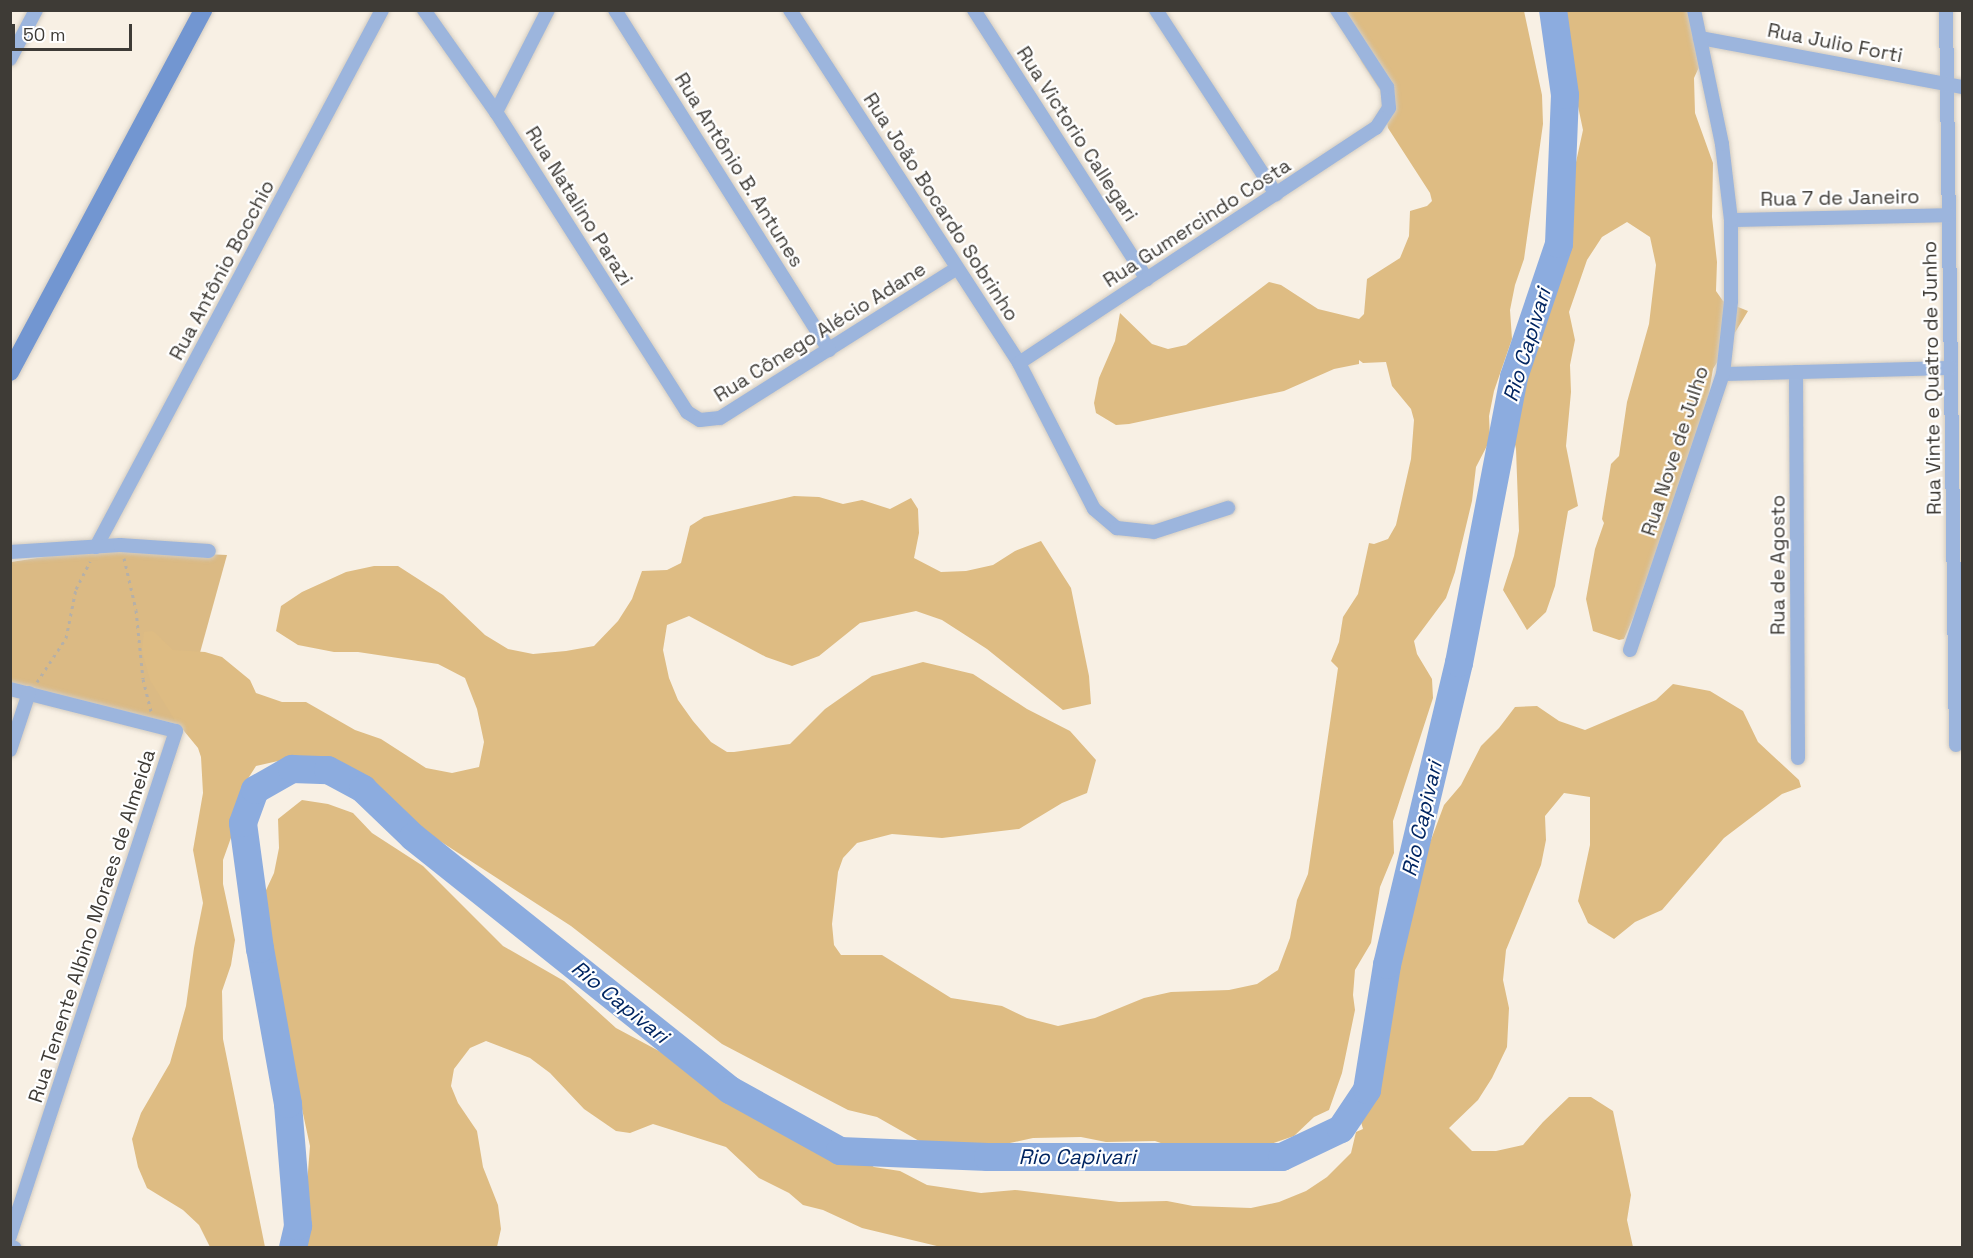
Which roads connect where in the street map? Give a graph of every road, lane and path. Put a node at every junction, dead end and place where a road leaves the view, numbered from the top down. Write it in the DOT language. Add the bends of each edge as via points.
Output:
graph roads {
  1 [pos="36,10"];
  2 [pos="203,10"];
  3 [pos="382,10"];
  4 [pos="424,10"];
  5 [pos="548,10"];
  6 [pos="615,10"];
  7 [pos="790,10"];
  8 [pos="974,10"];
  9 [pos="1156,10"];
  10 [pos="1337,10"];
  11 [pos="1694,10"];
  12 [pos="1946,10"];
  13 [pos="1700,38"];
  14 [pos="10,59"];
  15 [pos="1947,84"];
  16 [pos="1962,87"];
  17 [pos="496,112"];
  18 [pos="1276,194"];
  19 [pos="1949,216"];
  20 [pos="1731,220"];
  21 [pos="957,268"];
  22 [pos="1147,279"];
  23 [pos="829,350"];
  24 [pos="1019,363"];
  25 [pos="1951,368"];
  26 [pos="10,372"];
  27 [pos="1796,372"];
  28 [pos="1723,374"];
  29 [pos="700,420"];
  30 [pos="1228,508"];
  31 [pos="120,545"];
  32 [pos="96,547"];
  33 [pos="209,551"];
  34 [pos="10,552"];
  35 [pos="1630,650"];
  36 [pos="10,688"];
  37 [pos="29,693"];
  38 [pos="155,726"];
  39 [pos="1956,745"];
  40 [pos="10,750"];
  41 [pos="1798,758"];
  42 [pos="10,1236"];
  43 [pos="10,1246"];
  44 [pos="15,1248"];
  1 -- 14 [label="street"];
  2 -- 26 [label="street"];
  3 -- 32 [label="street, Rua Antônio Bocchio"];
  4 -- 17 [label="street, Rua Natalino Parazi"];
  5 -- 17 [label="street"];
  6 -- 23 [label="street, Rua Antônio B. Antunes"];
  7 -- 21 [label="street, Rua João Bocardo Sobrinho"];
  8 -- 22 [label="street, Rua Victorio Callegari"];
  9 -- 18 [label="street"];
  10 -- 18 [label="street, Rua Gumercindo Costa" via="1387,87 1389,108 1376,128"];
  11 -- 13 [label="street, Rua Nove de Julho"];
  12 -- 15 [label="street, Rua Vinte e Quatro de Junho"];
  13 -- 15 [label="street, Rua Julio Forti"];
  13 -- 20 [label="street, Rua Nove de Julho" via="1722,144"];
  15 -- 16 [label="street, Rua Julio Forti"];
  15 -- 19 [label="street, Rua Vinte e Quatro de Junho"];
  17 -- 29 [label="street, Rua Natalino Parazi" via="687,412"];
  18 -- 22 [label="street, Rua Gumercindo Costa"];
  19 -- 20 [label="street, Rua 7 de Janeiro"];
  19 -- 25 [label="street, Rua Vinte e Quatro de Junho"];
  20 -- 28 [label="street, Rua Nove de Julho" via="1731,301"];
  21 -- 23 [label="street, Rua Cônego Alécio Adane"];
  21 -- 24 [label="street, Rua João Bocardo Sobrinho"];
  22 -- 24 [label="street, Rua Gumercindo Costa"];
  23 -- 29 [label="street, Rua Cônego Alécio Adane" via="720,418"];
  24 -- 30 [label="street, Rua João Bocardo Sobrinho" via="1094,509 1118,528 1154,532"];
  25 -- 27 [label="street"];
  25 -- 39 [label="street, Rua Vinte e Quatro de Junho"];
  27 -- 28 [label="street"];
  27 -- 41 [label="street, Rua de Agosto"];
  28 -- 35 [label="street, Rua Nove de Julho"];
  31 -- 32 [label="street"];
  31 -- 33 [label="street"];
  31 -- 38 [label="path" via="136,610 143,679"];
  32 -- 34 [label="street"];
  32 -- 37 [label="path" via="76,588 66,638"];
  36 -- 37 [label="street"];
  37 -- 38 [label="street"];
  37 -- 40 [label="street"];
  38 -- 42 [label="street, Rua Tenente Albino Moraes de Almeida" via="176,732"];
  43 -- 44 [label="street"];
}
